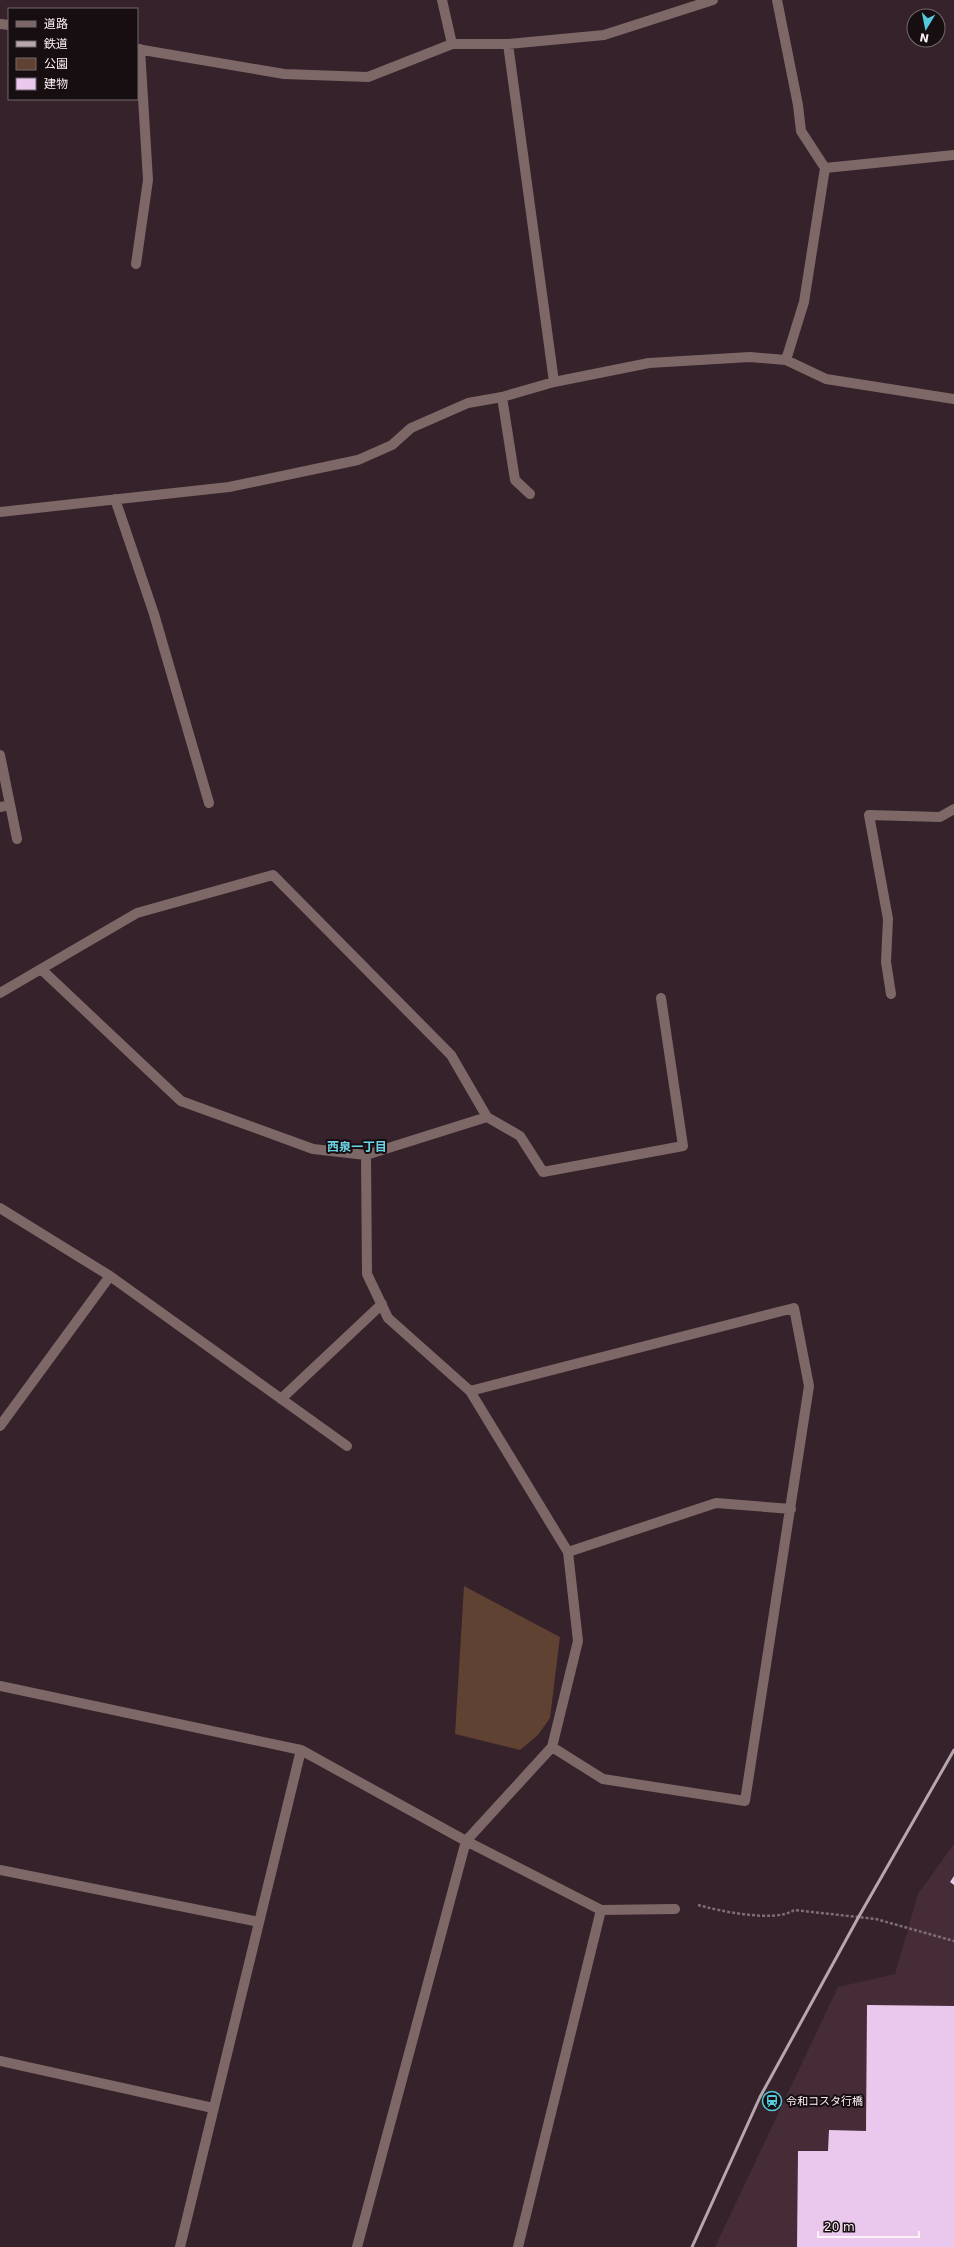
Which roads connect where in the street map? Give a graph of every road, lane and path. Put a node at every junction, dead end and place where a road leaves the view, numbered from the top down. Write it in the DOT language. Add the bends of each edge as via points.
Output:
graph roads {
  1 [pos="442,0"];
  2 [pos="713,0"];
  3 [pos="778,0"];
  4 [pos="452,44"];
  5 [pos="508,44"];
  6 [pos="139,49"];
  7 [pos="954,155"];
  8 [pos="825,168"];
  9 [pos="136,264"];
  10 [pos="786,360"];
  11 [pos="554,382"];
  12 [pos="502,397"];
  13 [pos="954,399"];
  14 [pos="530,494"];
  15 [pos="115,499"];
  16 [pos="0,512"];
  17 [pos="0,755"];
  18 [pos="209,803"];
  19 [pos="10,805"];
  20 [pos="0,807"];
  21 [pos="954,809"];
  22 [pos="17,839"];
  23 [pos="41,969"];
  24 [pos="0,993"];
  25 [pos="891,994"];
  26 [pos="661,998"];
  27 [pos="488,1117"];
  28 [pos="366,1155"];
  29 [pos="0,1208"];
  30 [pos="110,1276"];
  31 [pos="382,1304"];
  32 [pos="470,1391"];
  33 [pos="281,1399"];
  34 [pos="0,1426"];
  35 [pos="347,1446"];
  36 [pos="791,1509"];
  37 [pos="568,1552"];
  38 [pos="0,1686"];
  39 [pos="552,1747"];
  40 [pos="301,1750"];
  41 [pos="466,1841"];
  42 [pos="0,1870"];
  43 [pos="676,1909"];
  44 [pos="601,1910"];
  45 [pos="259,1922"];
  46 [pos="954,1941"];
  47 [pos="0,2061"];
  48 [pos="213,2108"];
  49 [pos="180,2247"];
  50 [pos="357,2247"];
  51 [pos="518,2247"];
  1 -- 4 [label="street"];
  2 -- 5 [label="street" via="604,35"];
  3 -- 8 [label="street" via="801,131"];
  4 -- 5 [label="street"];
  4 -- 6 [label="street" via="368,76 284,74"];
  5 -- 11 [label="street"];
  6 -- 9 [label="street" via="148,180"];
  7 -- 8 [label="street"];
  8 -- 10 [label="street" via="804,302"];
  10 -- 11 [label="street" via="750,357 649,363"];
  10 -- 13 [label="street" via="826,379"];
  11 -- 12 [label="street"];
  12 -- 14 [label="street" via="515,480"];
  12 -- 15 [label="street" via="468,403 411,428 392,445 358,460 229,487"];
  15 -- 16 [label="street"];
  15 -- 18 [label="street" via="154,614"];
  17 -- 19 [label="street"];
  19 -- 20 [label="street"];
  19 -- 22 [label="street"];
  21 -- 25 [label="street" via="940,817 869,815 888,919 886,962"];
  23 -- 24 [label="street"];
  23 -- 27 [label="street" via="137,913 273,875 451,1055"];
  23 -- 28 [label="street" via="181,1101 313,1149"];
  26 -- 27 [label="street" via="683,1146 543,1172 520,1136"];
  27 -- 28 [label="street"];
  28 -- 31 [label="street" via="367,1274"];
  29 -- 30 [label="street"];
  30 -- 33 [label="street"];
  30 -- 34 [label="street"];
  31 -- 32 [label="street" via="388,1318"];
  31 -- 33 [label="street"];
  32 -- 36 [label="street" via="794,1308 809,1386"];
  32 -- 37 [label="street"];
  33 -- 35 [label="street"];
  36 -- 37 [label="street" via="716,1503"];
  36 -- 39 [label="street" via="745,1801 603,1779"];
  37 -- 39 [label="street" via="578,1641"];
  38 -- 40 [label="street"];
  39 -- 41 [label="street"];
  40 -- 41 [label="street"];
  40 -- 45 [label="street"];
  41 -- 44 [label="street"];
  41 -- 50 [label="street"];
  42 -- 45 [label="street"];
  43 -- 44 [label="street"];
  43 -- 46 [label="path" via="688,1903 750,1915 788,1914 794,1910 876,1919"];
  44 -- 51 [label="street"];
  45 -- 48 [label="street"];
  47 -- 48 [label="street"];
  48 -- 49 [label="street"];
}
